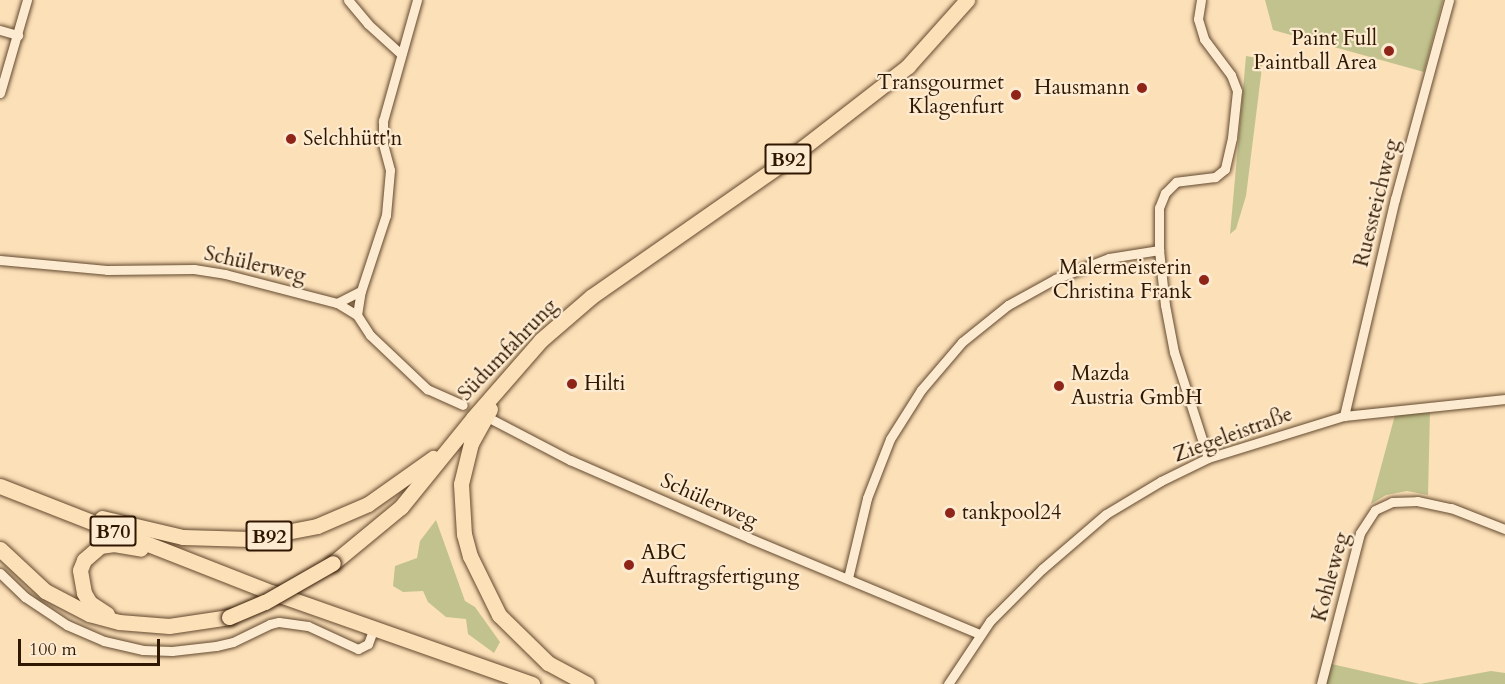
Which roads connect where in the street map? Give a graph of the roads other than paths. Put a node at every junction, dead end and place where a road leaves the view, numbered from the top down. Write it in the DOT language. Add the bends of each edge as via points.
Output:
graph roads {
  1 [pos="27,0"];
  2 [pos="348,0"];
  3 [pos="417,0"];
  4 [pos="967,0"];
  5 [pos="1201,0"];
  6 [pos="1449,0"];
  7 [pos="0,30"];
  8 [pos="18,35"];
  9 [pos="401,54"];
  10 [pos="0,93"];
  11 [pos="1159,250"];
  12 [pos="0,260"];
  13 [pos="361,291"];
  14 [pos="337,303"];
  15 [pos="357,315"];
  16 [pos="520,364"];
  17 [pos="1505,399"];
  18 [pos="463,405"];
  19 [pos="1344,416"];
  20 [pos="493,420"];
  21 [pos="455,441"];
  22 [pos="1208,459"];
  23 [pos="0,486"];
  24 [pos="60,509"];
  25 [pos="1505,529"];
  26 [pos="0,549"];
  27 [pos="166,553"];
  28 [pos="0,573"];
  29 [pos="848,578"];
  30 [pos="119,622"];
  31 [pos="373,630"];
  32 [pos="980,634"];
  33 [pos="532,684"];
  34 [pos="587,684"];
  35 [pos="948,684"];
  36 [pos="1321,684"];
  1 -- 8 [label="street"];
  2 -- 9 [label="street"];
  3 -- 9 [label="street"];
  4 -- 16 [label="main road, Südumfahrung / B92" via="908,66 787,160 592,296 541,340"];
  5 -- 11 [label="street" via="1198,19 1204,39 1231,75 1237,91 1232,138 1225,169 1215,177 1176,182 1165,193 1159,208"];
  6 -- 19 [label="street, Ruessteichweg" via="1396,196"];
  7 -- 8 [label="street"];
  8 -- 10 [label="street"];
  9 -- 13 [label="street" via="383,121 383,144 390,170 389,205"];
  11 -- 22 [label="street" via="1164,305 1174,352"];
  11 -- 29 [label="street" via="1109,258 1055,279 1008,305 962,342 921,390 890,439 867,498"];
  12 -- 14 [label="street, Schülerweg" via="107,270 194,269"];
  13 -- 14 [label="street"];
  13 -- 15 [label="street"];
  14 -- 15 [label="street, Schülerweg"];
  15 -- 18 [label="street, Schülerweg" via="370,335 427,388"];
  16 -- 21 [label="main road, Südumfahrung / B92"];
  16 -- 34 [label="main road, B92" via="471,443 461,484 464,534 480,582 499,615 548,663"];
  17 -- 19 [label="street, Ziegeleistraße"];
  19 -- 22 [label="street, Ziegeleistraße"];
  20 -- 29 [label="street, Schülerweg" via="570,460"];
  21 -- 24 [label="main road, B92" via="368,504 317,526 250,539 183,537"];
  21 -- 30 [label="main road, Südumfahrung / B92, bridge" via="401,507 333,563 265,602 229,617 169,626"];
  22 -- 32 [label="street, Ziegeleistraße" via="1106,514 1042,569"];
  23 -- 24 [label="main road, B70"];
  24 -- 27 [label="main road, B70"];
  25 -- 36 [label="street, Kohleweg" via="1450,508 1417,501 1392,502 1375,510 1360,533"];
  26 -- 30 [label="main road, Südumfahrung / B92" via="45,591 82,611"];
  27 -- 30 [label="main road, Südumfahrung / B92" via="114,544 100,546 84,560 80,570 84,593 90,603"];
  27 -- 31 [label="main road, B70"];
  28 -- 31 [label="street" via="25,597 67,626 104,641 143,650 182,651 216,646 279,622 308,626 358,649 368,644"];
  29 -- 32 [label="street, Schülerweg"];
  31 -- 33 [label="main road, B70"];
  32 -- 35 [label="street, Ziegeleistraße"];
}
